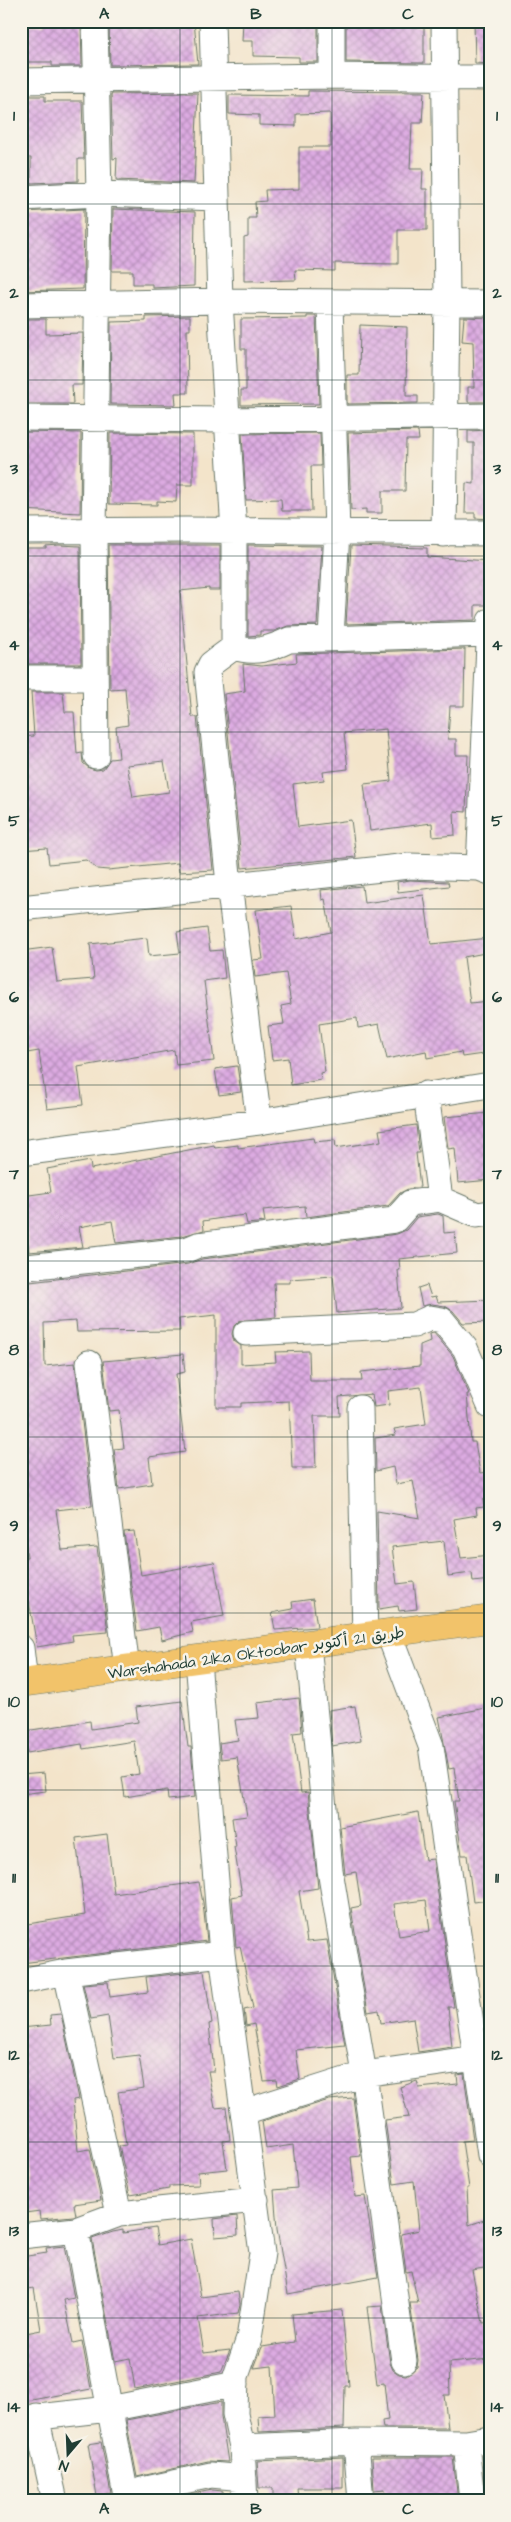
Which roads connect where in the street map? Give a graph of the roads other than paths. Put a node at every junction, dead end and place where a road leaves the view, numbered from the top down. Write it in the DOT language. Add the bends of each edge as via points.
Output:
graph roads {
  1 [pos="95,21"];
  2 [pos="212,21"];
  3 [pos="332,21"];
  4 [pos="444,21"];
  5 [pos="332,76"];
  6 [pos="444,77"];
  7 [pos="212,78"];
  8 [pos="490,78"];
  9 [pos="98,80"];
  10 [pos="21,81"];
  11 [pos="99,194"];
  12 [pos="21,198"];
  13 [pos="217,198"];
  14 [pos="447,301"];
  15 [pos="220,302"];
  16 [pos="490,303"];
  17 [pos="98,304"];
  18 [pos="330,304"];
  19 [pos="21,305"];
  20 [pos="446,416"];
  21 [pos="490,416"];
  22 [pos="334,417"];
  23 [pos="21,418"];
  24 [pos="96,418"];
  25 [pos="226,420"];
  26 [pos="21,531"];
  27 [pos="94,532"];
  28 [pos="234,532"];
  29 [pos="337,532"];
  30 [pos="490,533"];
  31 [pos="444,534"];
  32 [pos="489,628"];
  33 [pos="331,637"];
  34 [pos="234,647"];
  35 [pos="21,678"];
  36 [pos="95,678"];
  37 [pos="96,756"];
  38 [pos="484,870"];
  39 [pos="229,884"];
  40 [pos="21,908"];
  41 [pos="490,1085"];
  42 [pos="426,1094"];
  43 [pos="259,1122"];
  44 [pos="21,1152"];
  45 [pos="440,1199"];
  46 [pos="490,1213"];
  47 [pos="27,1267"];
  48 [pos="246,1333"];
  49 [pos="89,1363"];
  50 [pos="490,1406"];
  51 [pos="360,1408"];
  52 [pos="490,1619"];
  53 [pos="377,1635"];
  54 [pos="308,1644"];
  55 [pos="21,1648"];
  56 [pos="198,1660"];
  57 [pos="127,1669"];
  58 [pos="23,1683"];
  59 [pos="222,1954"];
  60 [pos="66,1972"];
  61 [pos="21,1981"];
  62 [pos="483,2057"];
  63 [pos="364,2074"];
  64 [pos="244,2112"];
  65 [pos="490,2155"];
  66 [pos="256,2200"];
  67 [pos="120,2214"];
  68 [pos="76,2230"];
  69 [pos="21,2236"];
  70 [pos="404,2361"];
  71 [pos="236,2384"];
  72 [pos="110,2408"];
  73 [pos="28,2417"];
  74 [pos="478,2441"];
  75 [pos="356,2442"];
  76 [pos="242,2447"];
  77 [pos="244,2489"];
  78 [pos="55,2501"];
  79 [pos="127,2501"];
  80 [pos="136,2501"];
  81 [pos="361,2501"];
  82 [pos="472,2501"];
  1 -- 9 [label="street"];
  2 -- 7 [label="street"];
  3 -- 5 [label="street"];
  4 -- 6 [label="street"];
  5 -- 6 [label="street"];
  5 -- 7 [label="street"];
  6 -- 8 [label="street"];
  6 -- 14 [label="street"];
  7 -- 9 [label="street"];
  7 -- 13 [label="street"];
  9 -- 10 [label="street"];
  9 -- 11 [label="street"];
  11 -- 12 [label="street"];
  11 -- 13 [label="street"];
  11 -- 17 [label="street"];
  13 -- 15 [label="street"];
  14 -- 16 [label="street"];
  14 -- 18 [label="street"];
  14 -- 20 [label="street"];
  15 -- 17 [label="street"];
  15 -- 18 [label="street"];
  15 -- 25 [label="street"];
  17 -- 19 [label="street"];
  17 -- 24 [label="street"];
  18 -- 22 [label="street"];
  20 -- 21 [label="street"];
  20 -- 22 [label="street"];
  20 -- 31 [label="street"];
  22 -- 25 [label="street"];
  22 -- 29 [label="street"];
  23 -- 24 [label="street"];
  24 -- 25 [label="street"];
  24 -- 27 [label="street"];
  25 -- 28 [label="street"];
  26 -- 27 [label="street"];
  27 -- 28 [label="street"];
  27 -- 36 [label="street"];
  28 -- 29 [label="street"];
  28 -- 34 [label="street"];
  29 -- 31 [label="street"];
  29 -- 33 [label="street"];
  30 -- 31 [label="street"];
  32 -- 33 [label="street"];
  32 -- 38 [label="street"];
  33 -- 34 [label="street" via="288,640 269,649 246,652"];
  34 -- 39 [label="street" via="211,664 207,672"];
  35 -- 36 [label="street"];
  36 -- 37 [label="street"];
  38 -- 39 [label="street" via="409,866"];
  39 -- 40 [label="street"];
  39 -- 43 [label="street"];
  41 -- 42 [label="street"];
  42 -- 43 [label="street"];
  42 -- 45 [label="street"];
  43 -- 44 [label="street"];
  45 -- 46 [label="street" via="477,1215"];
  45 -- 47 [label="street" via="410,1203 395,1220 198,1245 186,1250"];
  48 -- 50 [label="street" via="414,1324 430,1318 442,1320 466,1348"];
  49 -- 57 [label="street"];
  51 -- 53 [label="street"];
  52 -- 53 [label="main road, Warshahada 21ka Oktoobar طريق 21 أكتوبر"];
  53 -- 54 [label="main road, Warshahada 21ka Oktoobar طريق 21 أكتوبر"];
  53 -- 62 [label="street" via="432,1746"];
  54 -- 56 [label="main road, Warshahada 21ka Oktoobar طريق 21 أكتوبر"];
  54 -- 63 [label="street" via="330,1870"];
  55 -- 58 [label="street"];
  56 -- 57 [label="main road, Warshahada 21ka Oktoobar طريق 21 أكتوبر"];
  56 -- 59 [label="street"];
  57 -- 58 [label="main road, Warshahada 21ka Oktoobar طريق 21 أكتوبر"];
  59 -- 60 [label="street"];
  59 -- 64 [label="street"];
  60 -- 61 [label="street"];
  60 -- 67 [label="street"];
  62 -- 63 [label="street"];
  62 -- 65 [label="street"];
  63 -- 64 [label="street"];
  63 -- 70 [label="street"];
  64 -- 66 [label="street"];
  66 -- 67 [label="street"];
  66 -- 71 [label="street" via="262,2253 249,2339"];
  67 -- 68 [label="street"];
  68 -- 69 [label="street"];
  68 -- 72 [label="street"];
  71 -- 72 [label="street"];
  71 -- 76 [label="street" via="235,2414"];
  72 -- 73 [label="street"];
  72 -- 79 [label="street"];
  73 -- 78 [label="street"];
  74 -- 75 [label="street"];
  74 -- 82 [label="street"];
  75 -- 76 [label="street"];
  75 -- 81 [label="street"];
  76 -- 77 [label="street"];
  77 -- 80 [label="street" via="211,2475 142,2490"];
}
